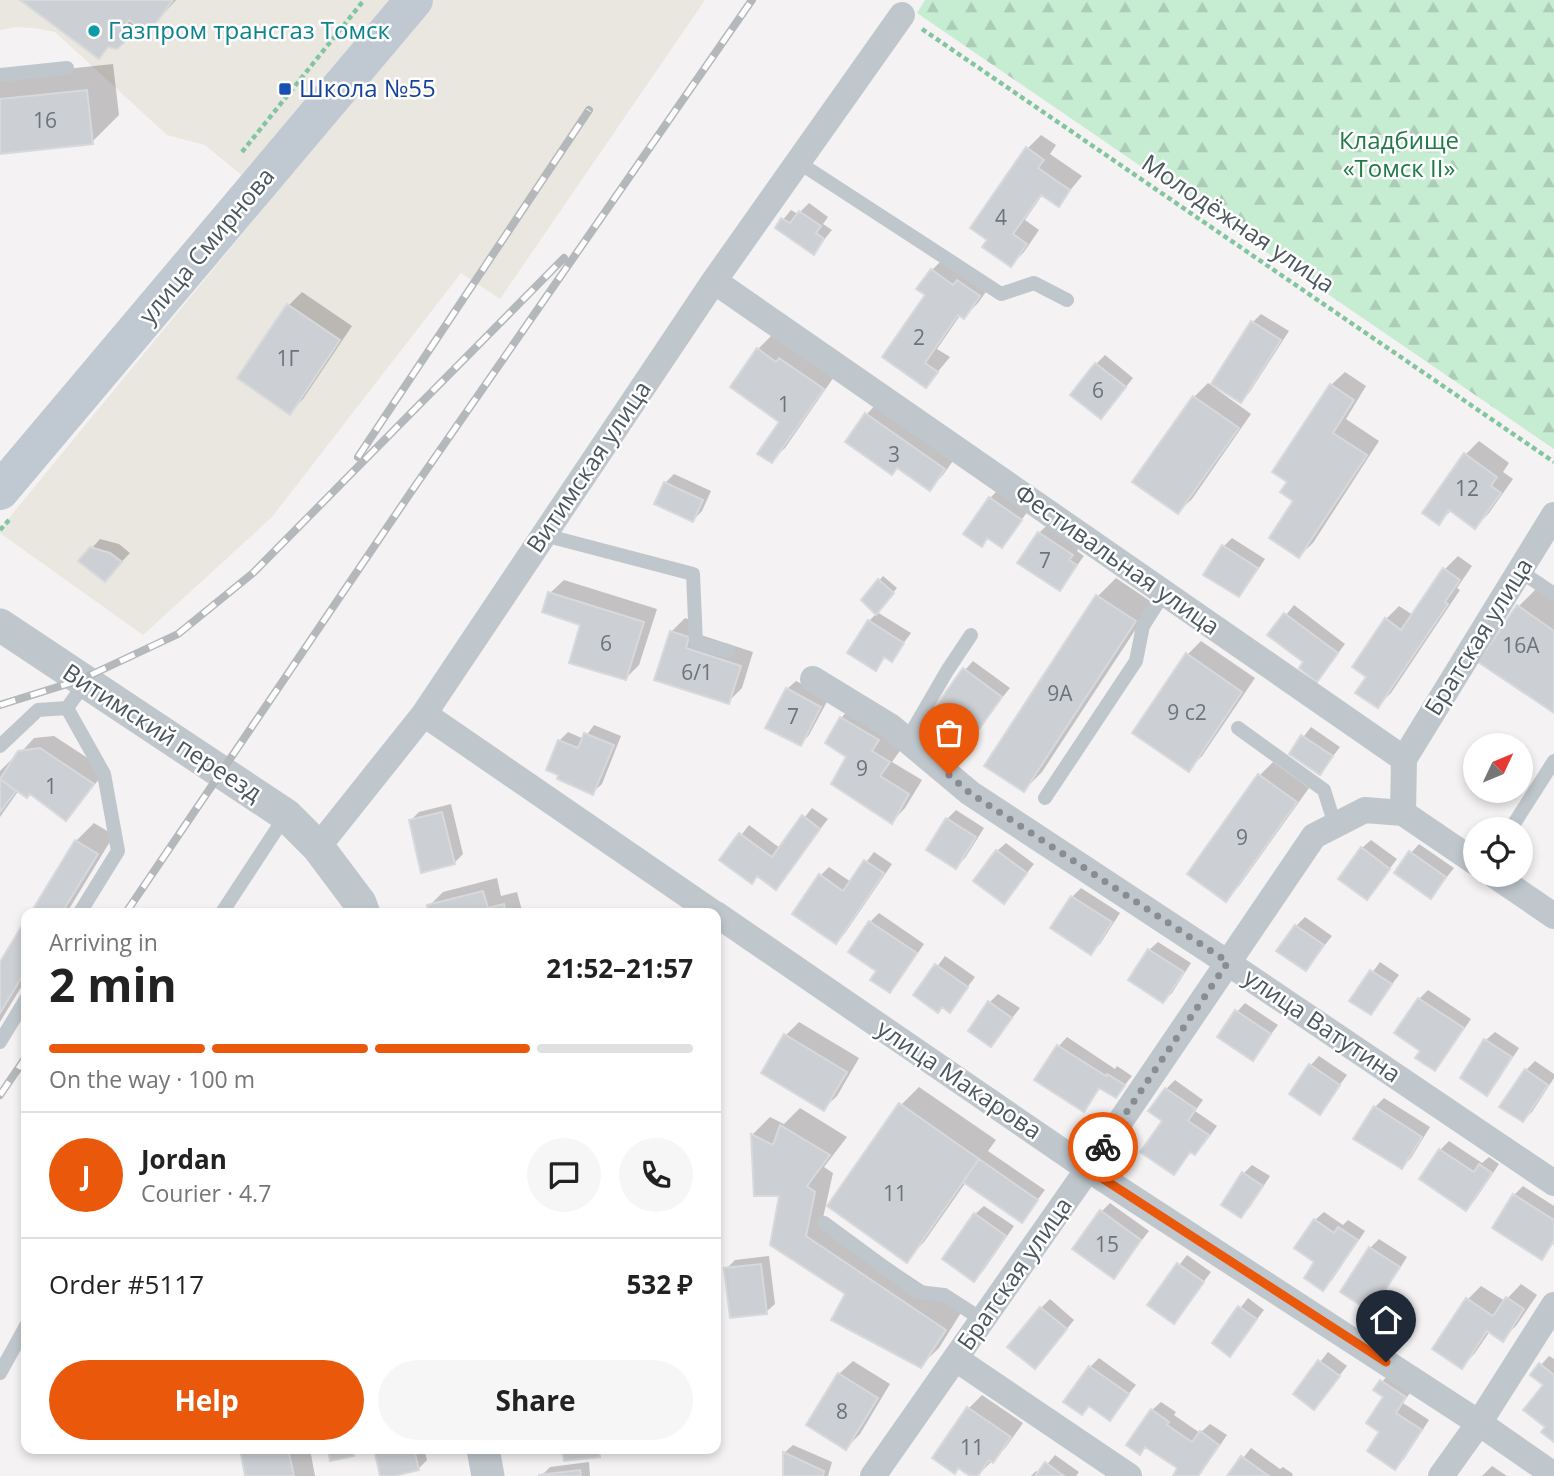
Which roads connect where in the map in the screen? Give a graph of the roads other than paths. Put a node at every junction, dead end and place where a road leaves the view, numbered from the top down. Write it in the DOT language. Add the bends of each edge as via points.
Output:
graph roads {
  1 [pos="414,0"];
  2 [pos="902,15"];
  3 [pos="67,68"];
  4 [pos="0,75"];
  5 [pos="798,162"];
  6 [pos="714,281"];
  7 [pos="1067,300"];
  8 [pos="7,478"];
  9 [pos="1554,515"];
  10 [pos="544,535"];
  11 [pos="1520,571"];
  12 [pos="1164,593"];
  13 [pos="1554,594"];
  14 [pos="0,625"];
  15 [pos="971,635"];
  16 [pos="729,651"];
  17 [pos="813,679"];
  18 [pos="76,696"];
  19 [pos="424,714"];
  20 [pos="1238,728"];
  21 [pos="907,740"];
  22 [pos="0,746"];
  23 [pos="1404,759"];
  24 [pos="1554,761"];
  25 [pos="1045,798"];
  26 [pos="1403,813"];
  27 [pos="286,816"];
  28 [pos="1518,817"];
  29 [pos="1335,825"];
  30 [pos="318,847"];
  31 [pos="1463,854"];
  32 [pos="1512,887"];
  33 [pos="83,908"];
  34 [pos="225,908"];
  35 [pos="362,908"];
  36 [pos="706,908"];
  37 [pos="1554,916"];
  38 [pos="721,918"];
  39 [pos="1228,962"];
  40 [pos="21,1007"];
  41 [pos="0,1042"];
  42 [pos="1088,1169"];
  43 [pos="1554,1183"];
  44 [pos="824,1223"];
  45 [pos="1554,1305"];
  46 [pos="983,1320"];
  47 [pos="21,1335"];
  48 [pos="956,1359"];
  49 [pos="0,1373"];
  50 [pos="1479,1423"];
  51 [pos="484,1454"];
  52 [pos="1554,1475"];
  53 [pos="488,1476"];
  54 [pos="873,1476"];
  55 [pos="1129,1476"];
  56 [pos="1441,1476"];
  1 -- 8 [label="main road, улица Смирнова"];
  2 -- 5 [label="street, Витимская улица"];
  3 -- 4 [label="lane"];
  5 -- 6 [label="street, Витимская улица"];
  5 -- 7 [label="lane" via="1001,295 1034,283"];
  6 -- 10 [label="street, Витимская улица"];
  6 -- 12 [label="street, Фестивальная улица"];
  9 -- 11 [label="street, Братская улица"];
  10 -- 16 [label="lane" via="693,574 696,643"];
  10 -- 19 [label="street, Витимская улица"];
  11 -- 13 [label="lane"];
  11 -- 23 [label="street, Братская улица"];
  12 -- 23 [label="street, Фестивальная улица"];
  12 -- 25 [label="lane" via="1143,626 1136,661"];
  14 -- 18 [label="street, Витимский переезд"];
  15 -- 21 [label="lane"];
  17 -- 21 [label="street, улица Ватутина"];
  18 -- 22 [label="lane" via="38,710"];
  18 -- 27 [label="street, Витимский переезд"];
  18 -- 33 [label="lane" via="104,774 118,851"];
  19 -- 30 [label="street, Витимская улица"];
  19 -- 36 [label="street, улица Макарова"];
  20 -- 29 [label="lane" via="1324,790"];
  21 -- 39 [label="street, улица Ватутина" via="970,793"];
  23 -- 26 [label="street"];
  24 -- 28 [label="lane"];
  26 -- 29 [label="street, Братская улица" via="1365,810"];
  26 -- 31 [label="street"];
  27 -- 30 [label="street, Витимский переезд"];
  27 -- 34 [label="lane"];
  29 -- 39 [label="street, Братская улица" via="1314,836"];
  30 -- 35 [label="street"];
  32 -- 37 [label="street"];
  38 -- 42 [label="street, улица Макарова"];
  39 -- 42 [label="street, Братская улица"];
  39 -- 43 [label="street, улица Ватутина"];
  40 -- 41 [label="lane"];
  42 -- 46 [label="street, Братская улица"];
  42 -- 50 [label="street, улица Макарова"];
  44 -- 46 [label="lane" via="918,1292 944,1295"];
  45 -- 50 [label="street"];
  46 -- 48 [label="street, Братская улица"];
  47 -- 49 [label="lane"];
  48 -- 54 [label="street, Братская улица"];
  48 -- 55 [label="street"];
  50 -- 52 [label="street, улица Макарова"];
  50 -- 56 [label="street"];
  51 -- 53 [label="street"];
}
